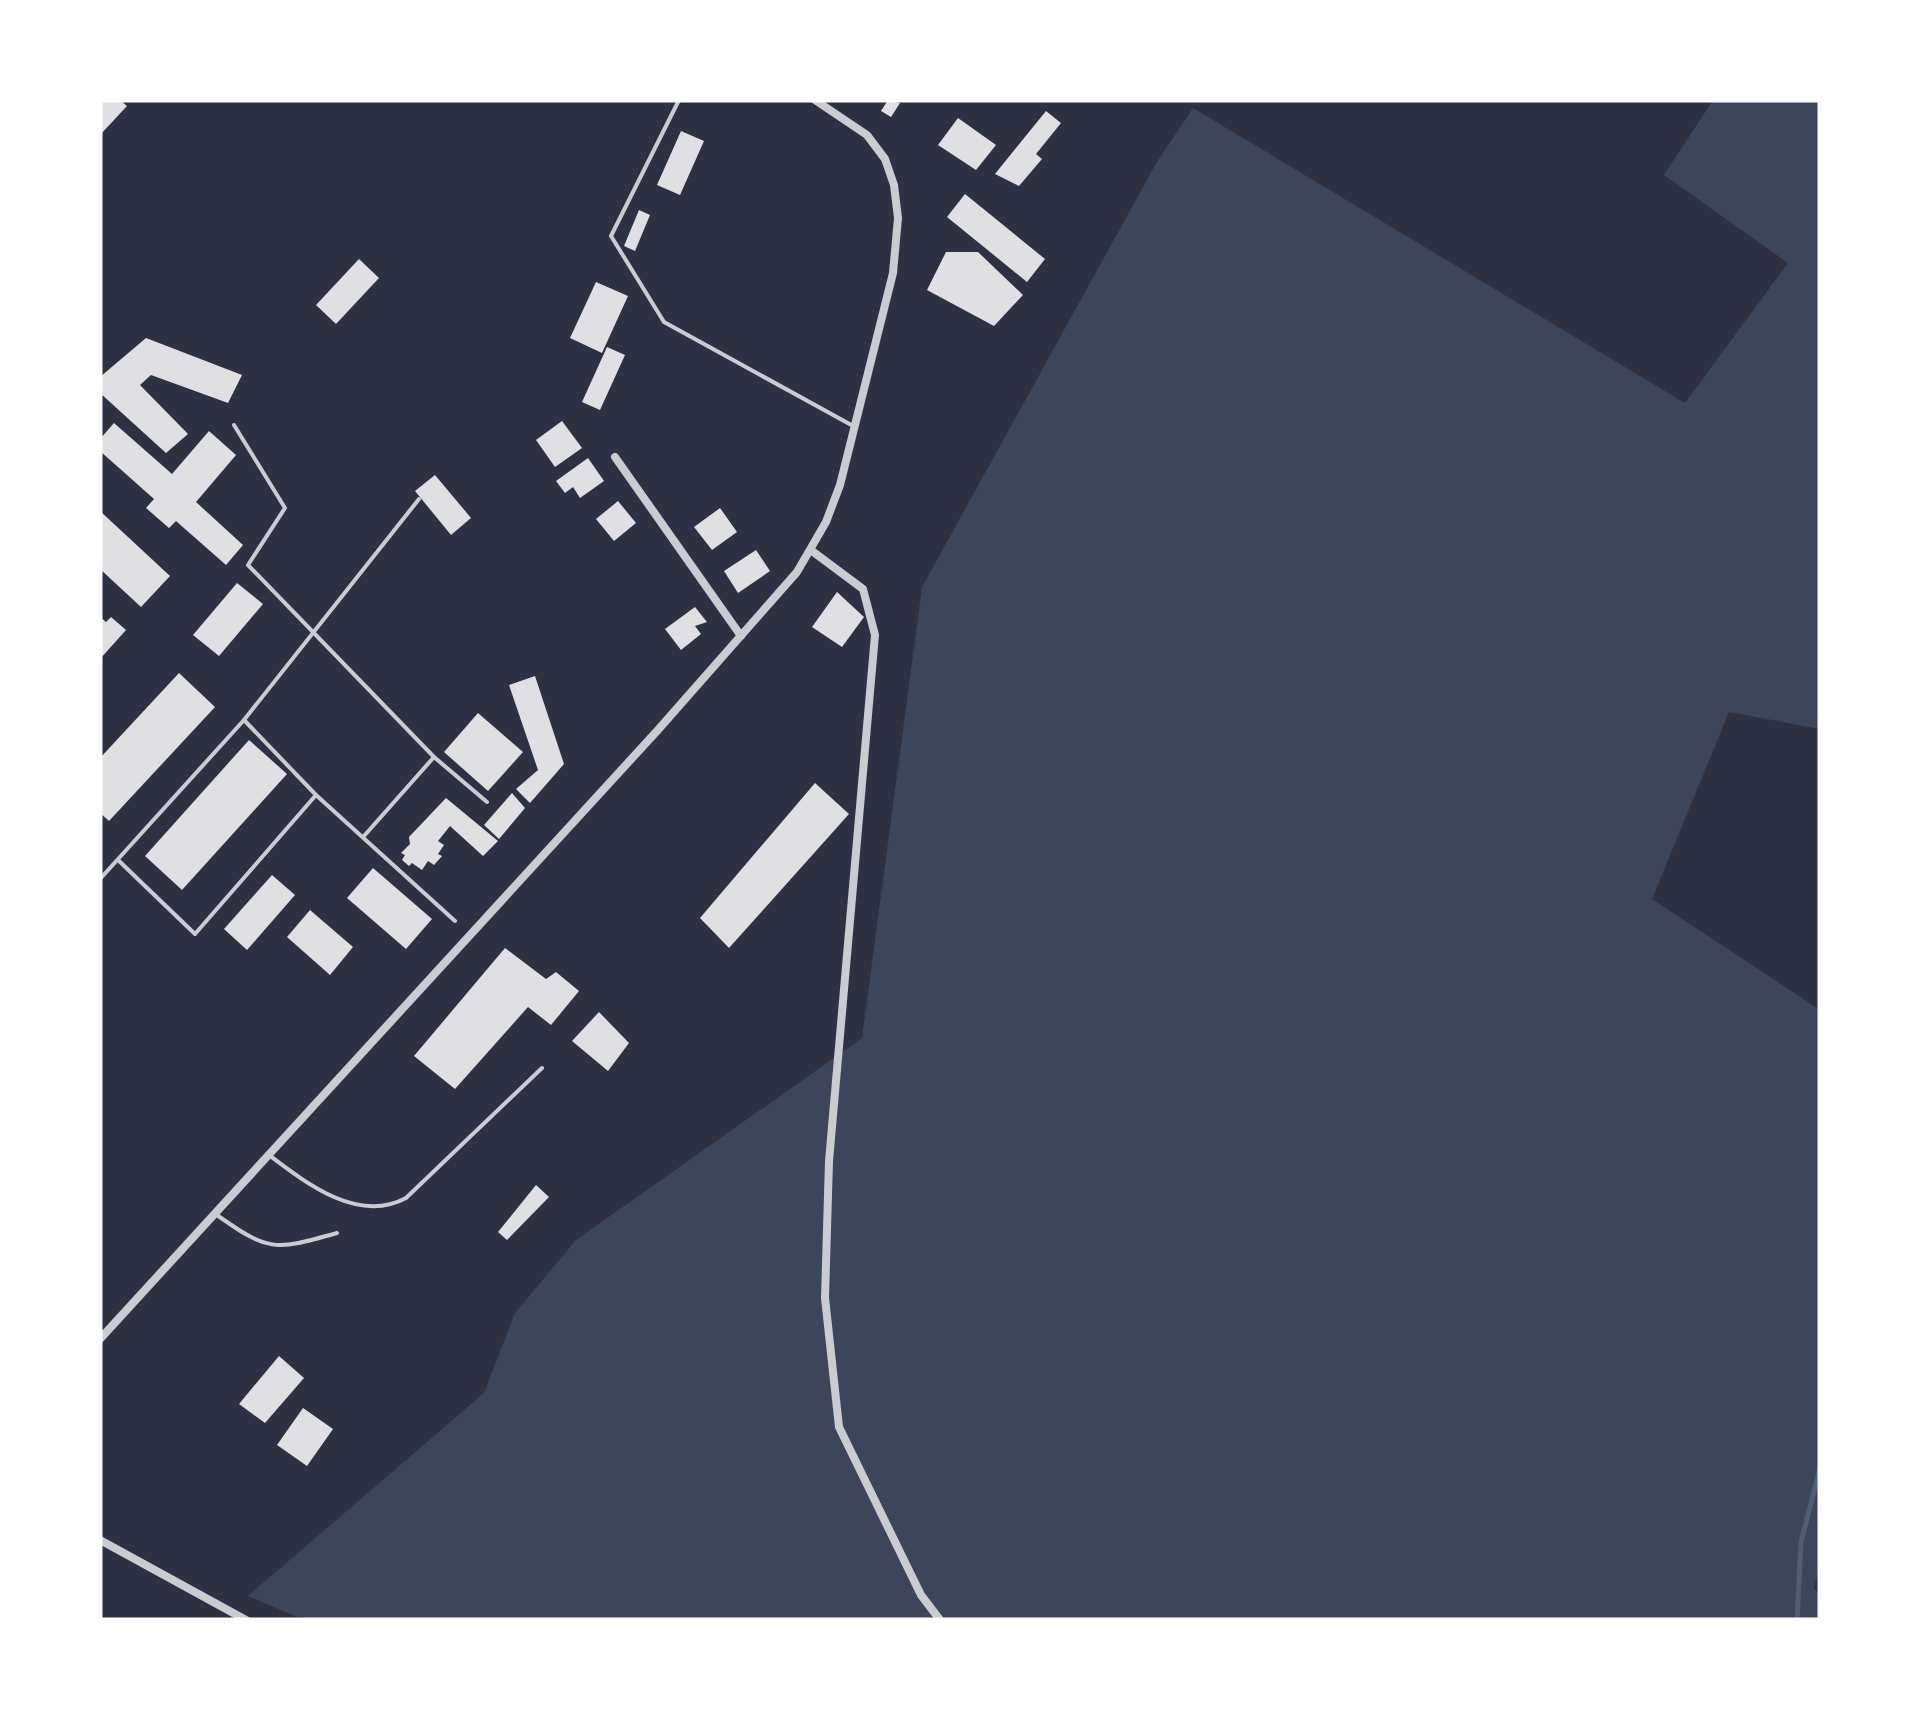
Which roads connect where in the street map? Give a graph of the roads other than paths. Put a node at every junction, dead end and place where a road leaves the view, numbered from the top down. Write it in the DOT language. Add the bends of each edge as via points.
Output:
graph roads {
  1 [pos="679,100"];
  2 [pos="816,100"];
  3 [pos="234,424"];
  4 [pos="855,428"];
  5 [pos="615,457"];
  6 [pos="419,500"];
  7 [pos="812,551"];
  8 [pos="312,633"];
  9 [pos="741,636"];
  10 [pos="244,720"];
  11 [pos="434,757"];
  12 [pos="316,795"];
  13 [pos="487,802"];
  14 [pos="364,836"];
  15 [pos="118,860"];
  16 [pos="100,879"];
  17 [pos="455,921"];
  18 [pos="542,1068"];
  19 [pos="269,1156"];
  20 [pos="214,1213"];
  21 [pos="337,1233"];
  22 [pos="100,1338"];
  23 [pos="100,1540"];
  24 [pos="246,1620"];
  25 [pos="940,1620"];
  1 -- 4 [label="lane" via="611,236 664,322"];
  2 -- 4 [label="street" via="867,135 884,158 898,218 893,273"];
  3 -- 8 [label="lane" via="285,508 248,565"];
  4 -- 7 [label="street"];
  5 -- 9 [label="street"];
  6 -- 8 [label="lane"];
  7 -- 9 [label="street"];
  7 -- 25 [label="street" via="864,589 875,635 830,1161 825,1298 832,1378 839,1427 921,1595"];
  8 -- 10 [label="lane"];
  8 -- 11 [label="lane"];
  9 -- 19 [label="street"];
  10 -- 12 [label="lane"];
  10 -- 15 [label="lane"];
  11 -- 13 [label="lane"];
  11 -- 14 [label="lane"];
  12 -- 14 [label="lane"];
  12 -- 15 [label="lane" via="195,934"];
  14 -- 17 [label="lane"];
  15 -- 16 [label="lane"];
  18 -- 19 [label="lane" via="394,1204 378,1207 318,1192"];
  19 -- 20 [label="street"];
  20 -- 21 [label="lane" via="268,1246"];
  20 -- 22 [label="street"];
  23 -- 24 [label="street"];
}
